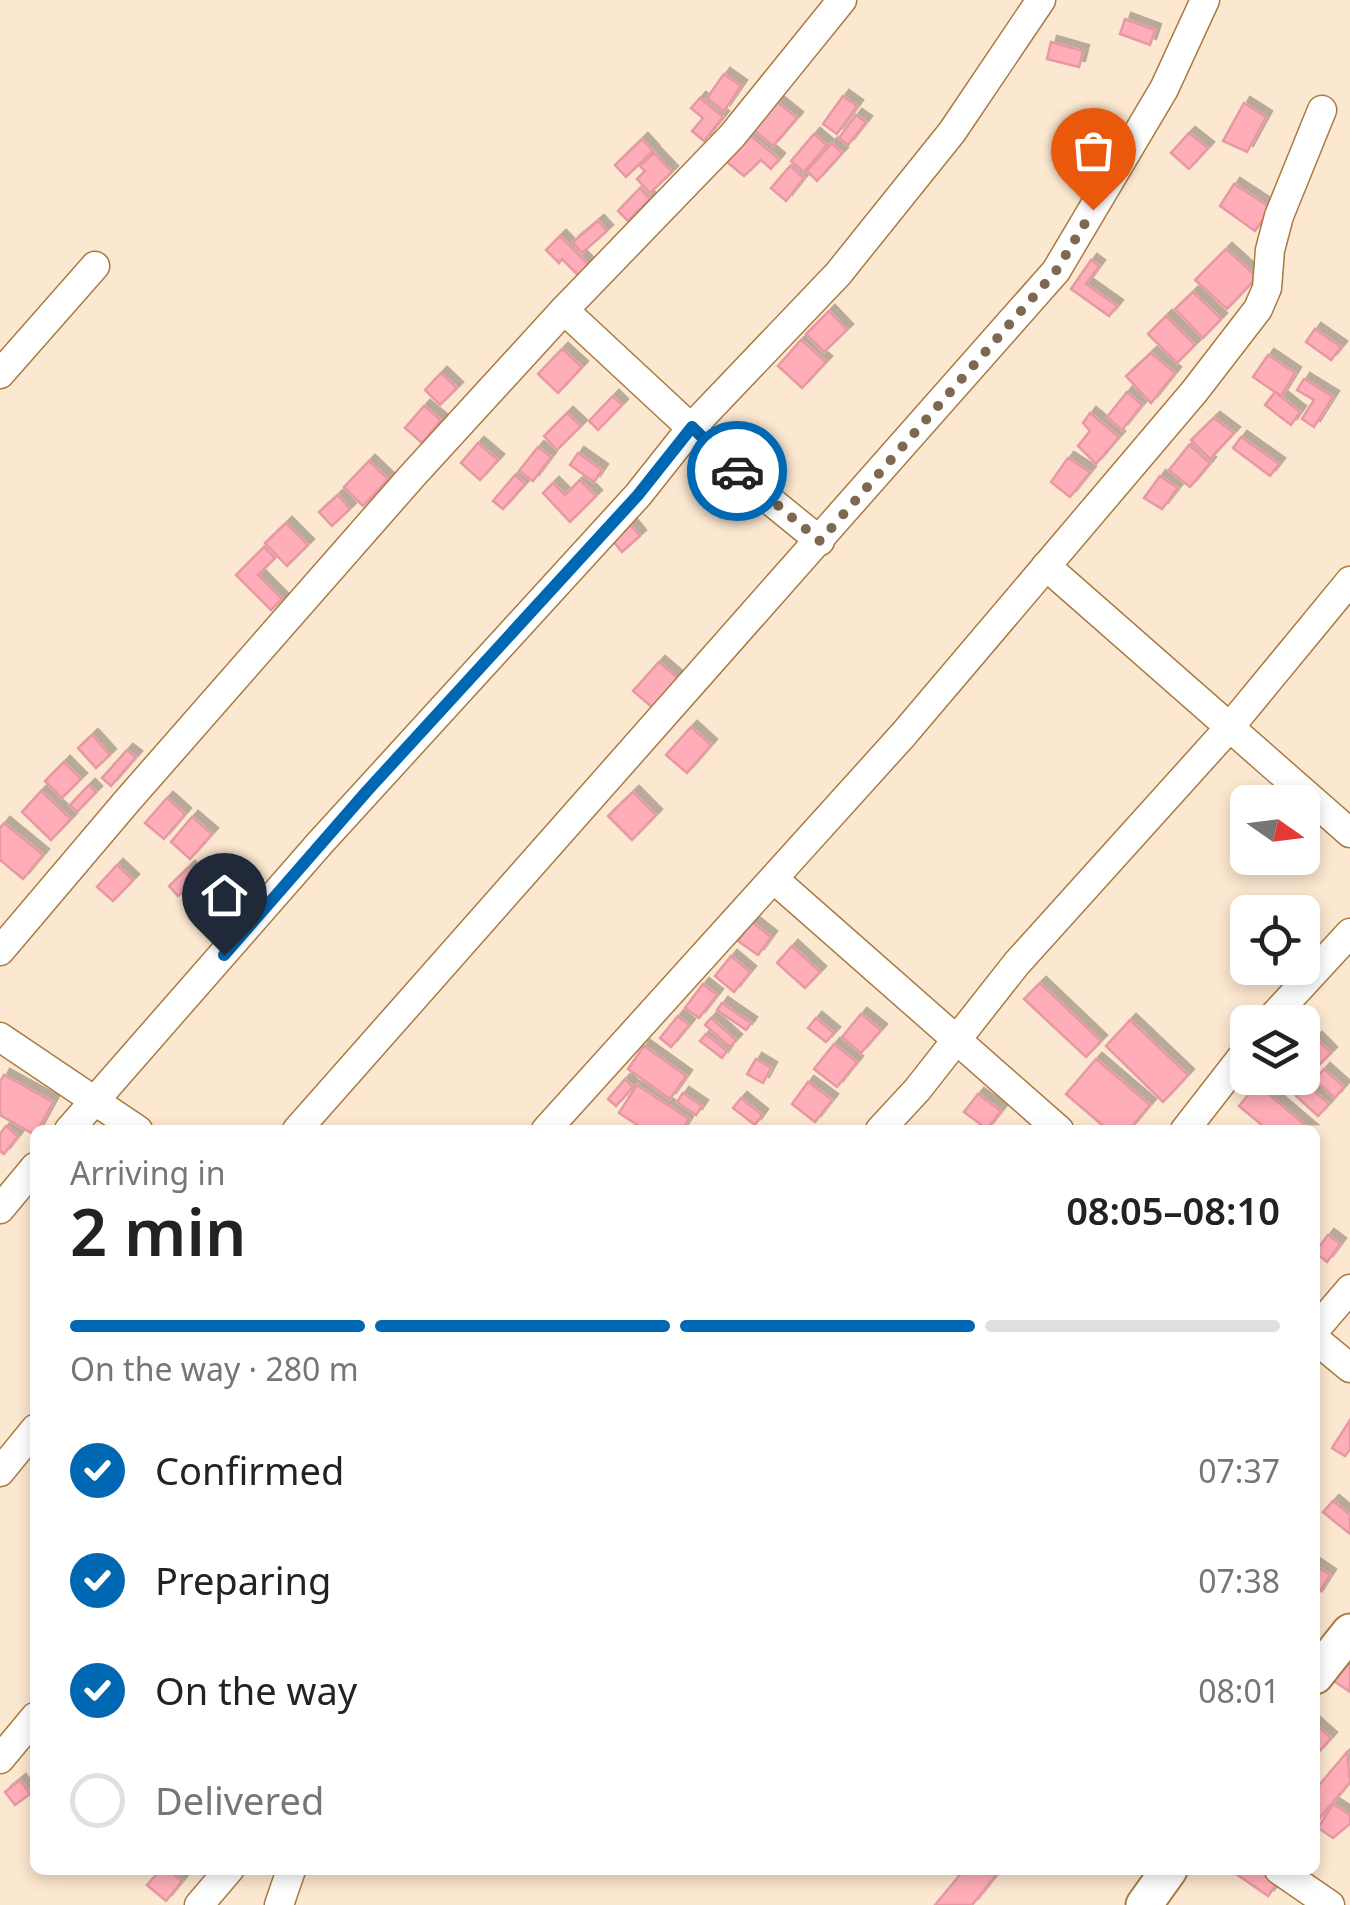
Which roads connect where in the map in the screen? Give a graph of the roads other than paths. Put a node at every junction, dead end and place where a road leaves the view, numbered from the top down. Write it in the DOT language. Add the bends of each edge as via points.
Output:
graph roads {
  1 [pos="842,0"];
  2 [pos="1041,0"];
  3 [pos="1205,0"];
  4 [pos="1322,110"];
  5 [pos="96,266"];
  6 [pos="564,310"];
  7 [pos="0,374"];
  8 [pos="692,427"];
  9 [pos="820,541"];
  10 [pos="1046,566"];
  11 [pos="1350,582"];
  12 [pos="1229,728"];
  13 [pos="1350,833"];
  14 [pos="775,880"];
  15 [pos="11,919"];
  16 [pos="1350,933"];
  17 [pos="0,951"];
  18 [pos="1284,1005"];
  19 [pos="0,1037"];
  20 [pos="956,1040"];
  21 [pos="1230,1072"];
  22 [pos="95,1102"];
  23 [pos="73,1125"];
  24 [pos="130,1125"];
  25 [pos="301,1125"];
  26 [pos="550,1125"];
  27 [pos="885,1125"];
  28 [pos="1052,1125"];
  29 [pos="1189,1125"];
  30 [pos="30,1173"];
  31 [pos="0,1209"];
  32 [pos="1350,1289"];
  33 [pos="1320,1324"];
  34 [pos="1320,1342"];
  35 [pos="1350,1368"];
  36 [pos="30,1436"];
  37 [pos="0,1472"];
  38 [pos="1350,1632"];
  39 [pos="1320,1670"];
  40 [pos="30,1723"];
  41 [pos="0,1759"];
  42 [pos="225,1875"];
  43 [pos="289,1875"];
  44 [pos="1165,1875"];
  45 [pos="1286,1875"];
  46 [pos="199,1905"];
  47 [pos="279,1905"];
  48 [pos="1144,1905"];
  49 [pos="1330,1905"];
  1 -- 6 [label="street" via="732,136"];
  2 -- 8 [label="street" via="952,132 838,274"];
  3 -- 9 [label="street" via="1164,89 1056,271"];
  4 -- 10 [label="street" via="1279,216 1258,309"];
  5 -- 7 [label="street"];
  6 -- 8 [label="street"];
  6 -- 15 [label="street"];
  8 -- 9 [label="street"];
  8 -- 22 [label="street"];
  9 -- 25 [label="street"];
  10 -- 12 [label="street"];
  10 -- 14 [label="street"];
  11 -- 12 [label="street"];
  12 -- 13 [label="street"];
  12 -- 20 [label="street"];
  14 -- 20 [label="street"];
  14 -- 26 [label="street"];
  15 -- 17 [label="street"];
  16 -- 18 [label="street"];
  19 -- 22 [label="street"];
  20 -- 27 [label="street"];
  20 -- 28 [label="street"];
  21 -- 29 [label="street"];
  22 -- 23 [label="street"];
  22 -- 24 [label="street"];
  30 -- 31 [label="street"];
  32 -- 33 [label="street"];
  34 -- 35 [label="street"];
  36 -- 37 [label="street"];
  38 -- 39 [label="main road"];
  40 -- 41 [label="street"];
  42 -- 46 [label="street"];
  43 -- 47 [label="street"];
  44 -- 48 [label="main road"];
  45 -- 49 [label="street"];
}
